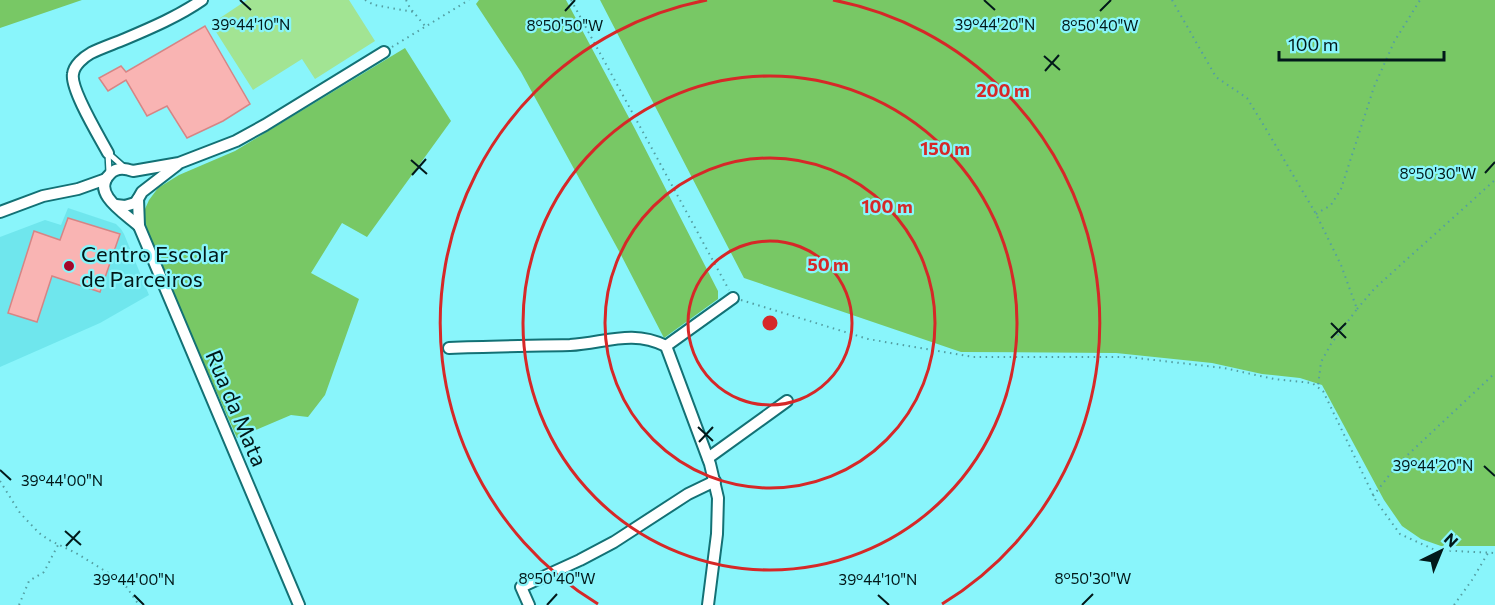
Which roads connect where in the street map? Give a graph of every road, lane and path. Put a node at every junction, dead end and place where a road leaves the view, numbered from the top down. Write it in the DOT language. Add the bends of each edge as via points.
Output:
graph roads {
  1 [pos="202,0"];
  2 [pos="365,0"];
  3 [pos="406,0"];
  4 [pos="469,0"];
  5 [pos="571,0"];
  6 [pos="1172,0"];
  7 [pos="1420,0"];
  8 [pos="414,12"];
  9 [pos="425,26"];
  10 [pos="384,52"];
  11 [pos="108,153"];
  12 [pos="179,163"];
  13 [pos="129,170"];
  14 [pos="107,177"];
  15 [pos="1495,180"];
  16 [pos="78,189"];
  17 [pos="140,195"];
  18 [pos="111,201"];
  19 [pos="0,212"];
  20 [pos="1316,214"];
  21 [pos="138,226"];
  22 [pos="733,298"];
  23 [pos="1357,309"];
  24 [pos="666,346"];
  25 [pos="449,348"];
  26 [pos="1495,373"];
  27 [pos="1318,386"];
  28 [pos="787,401"];
  29 [pos="708,459"];
  30 [pos="0,481"];
  31 [pos="715,481"];
  32 [pos="1373,496"];
  33 [pos="58,544"];
  34 [pos="1488,553"];
  35 [pos="1495,553"];
  36 [pos="19,605"];
  37 [pos="139,605"];
  38 [pos="299,605"];
  39 [pos="529,605"];
  40 [pos="708,605"];
  41 [pos="1454,605"];
  1 -- 11 [label="street" via="150,29 89,54 78,63 74,83"];
  2 -- 8 [label="path"];
  3 -- 8 [label="path"];
  4 -- 9 [label="path"];
  5 -- 22 [label="path"];
  6 -- 20 [label="path" via="1216,77 1247,98"];
  7 -- 20 [label="path" via="1394,42 1374,87 1341,189 1331,205"];
  8 -- 9 [label="path"];
  9 -- 10 [label="path"];
  10 -- 12 [label="street" via="254,132"];
  11 -- 13 [label="lane"];
  11 -- 14 [label="lane"];
  12 -- 13 [label="street"];
  12 -- 17 [label="street"];
  13 -- 14 [label="street" via="114,171"];
  13 -- 17 [label="street" via="141,180"];
  14 -- 16 [label="street"];
  14 -- 18 [label="street" via="104,191"];
  15 -- 23 [label="path" via="1375,288"];
  16 -- 18 [label="street"];
  16 -- 19 [label="street" via="43,196"];
  17 -- 18 [label="street" via="130,205 120,206"];
  17 -- 21 [label="street, Rua da Mata"];
  18 -- 21 [label="street, Rua da Mata"];
  20 -- 23 [label="path"];
  21 -- 38 [label="street, Rua da Mata"];
  22 -- 24 [label="street"];
  22 -- 27 [label="path" via="868,339 974,357 1128,357 1224,368"];
  23 -- 27 [label="path" via="1321,362"];
  24 -- 25 [label="street" via="619,337 573,345"];
  24 -- 29 [label="street"];
  26 -- 32 [label="path" via="1398,464"];
  27 -- 32 [label="path"];
  28 -- 29 [label="street"];
  29 -- 31 [label="street"];
  30 -- 33 [label="path" via="20,513 39,533"];
  31 -- 39 [label="street" via="614,542 521,587"];
  31 -- 40 [label="street" via="717,534"];
  32 -- 34 [label="path" via="1400,534 1435,550"];
  33 -- 36 [label="path" via="44,572 29,581"];
  33 -- 37 [label="path" via="123,582"];
  34 -- 35 [label="path"];
  34 -- 41 [label="path"];
}
